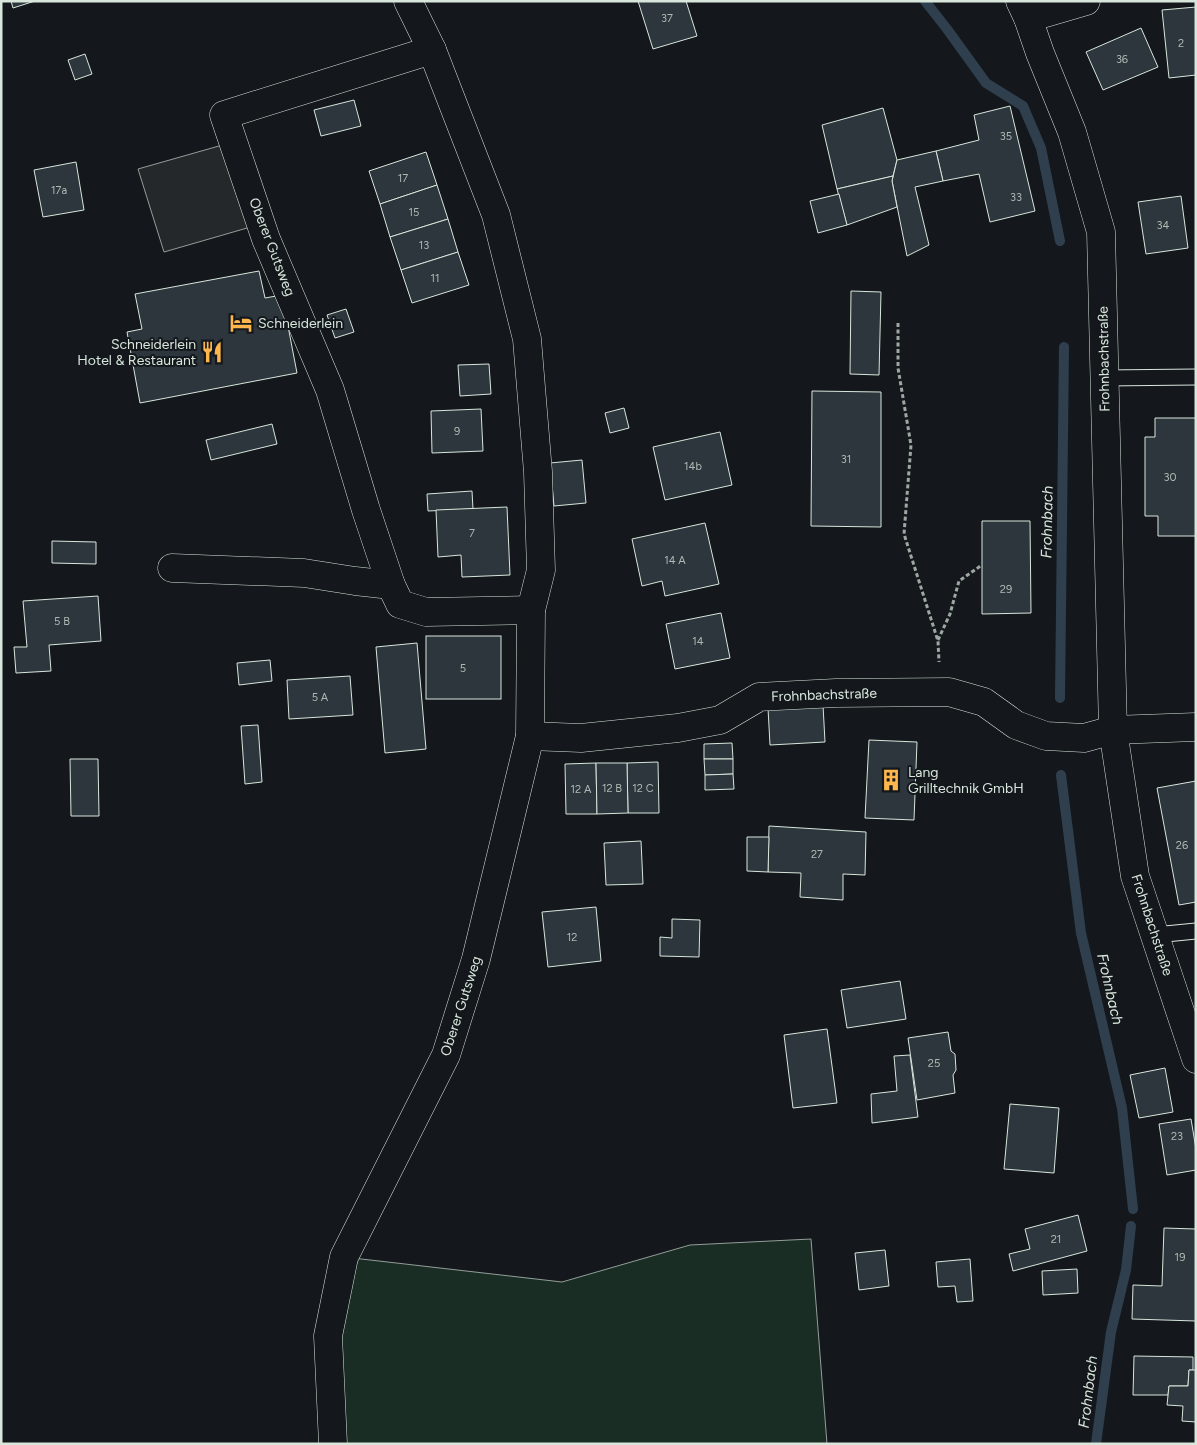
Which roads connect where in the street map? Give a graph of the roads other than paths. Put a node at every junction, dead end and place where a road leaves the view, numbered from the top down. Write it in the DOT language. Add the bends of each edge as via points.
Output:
graph roads {
  1 [pos="408,1"];
  2 [pos="1086,1"];
  3 [pos="1024,10"];
  4 [pos="432,50"];
  5 [pos="1196,377"];
  6 [pos="1104,378"];
  7 [pos="172,568"];
  8 [pos="391,585"];
  9 [pos="531,610"];
  10 [pos="1196,727"];
  11 [pos="1113,730"];
  12 [pos="530,736"];
  13 [pos="1196,931"];
  14 [pos="1155,935"];
  15 [pos="1196,1059"];
  16 [pos="333,1444"];
  1 -- 4 [label="street, Oberer Gutsweg"];
  2 -- 3 [label="street"];
  3 -- 6 [label="street, Frohnbachstraße" via="1072,132 1101,232"];
  4 -- 8 [label="street, Oberer Gutsweg" via="224,115 266,239 330,390"];
  4 -- 9 [label="street, Oberer Gutsweg" via="496,215 527,339 538,472 541,570"];
  5 -- 6 [label="lane"];
  6 -- 11 [label="street, Frohnbachstraße"];
  7 -- 8 [label="street" via="304,573"];
  8 -- 9 [label="street, Oberer Gutsweg" via="400,604 426,612"];
  9 -- 12 [label="street, Oberer Gutsweg"];
  10 -- 11 [label="street"];
  11 -- 12 [label="street, Frohnbachstraße" via="1084,738 1046,736 1016,725 984,702 949,692 836,693 759,697 720,720 686,726 581,738"];
  11 -- 14 [label="street, Frohnbachstraße" via="1135,876"];
  12 -- 16 [label="street, Oberer Gutsweg" via="476,959 446,1055 344,1257 328,1336"];
  13 -- 14 [label="lane"];
  14 -- 15 [label="street, Frohnbachstraße"];
}
